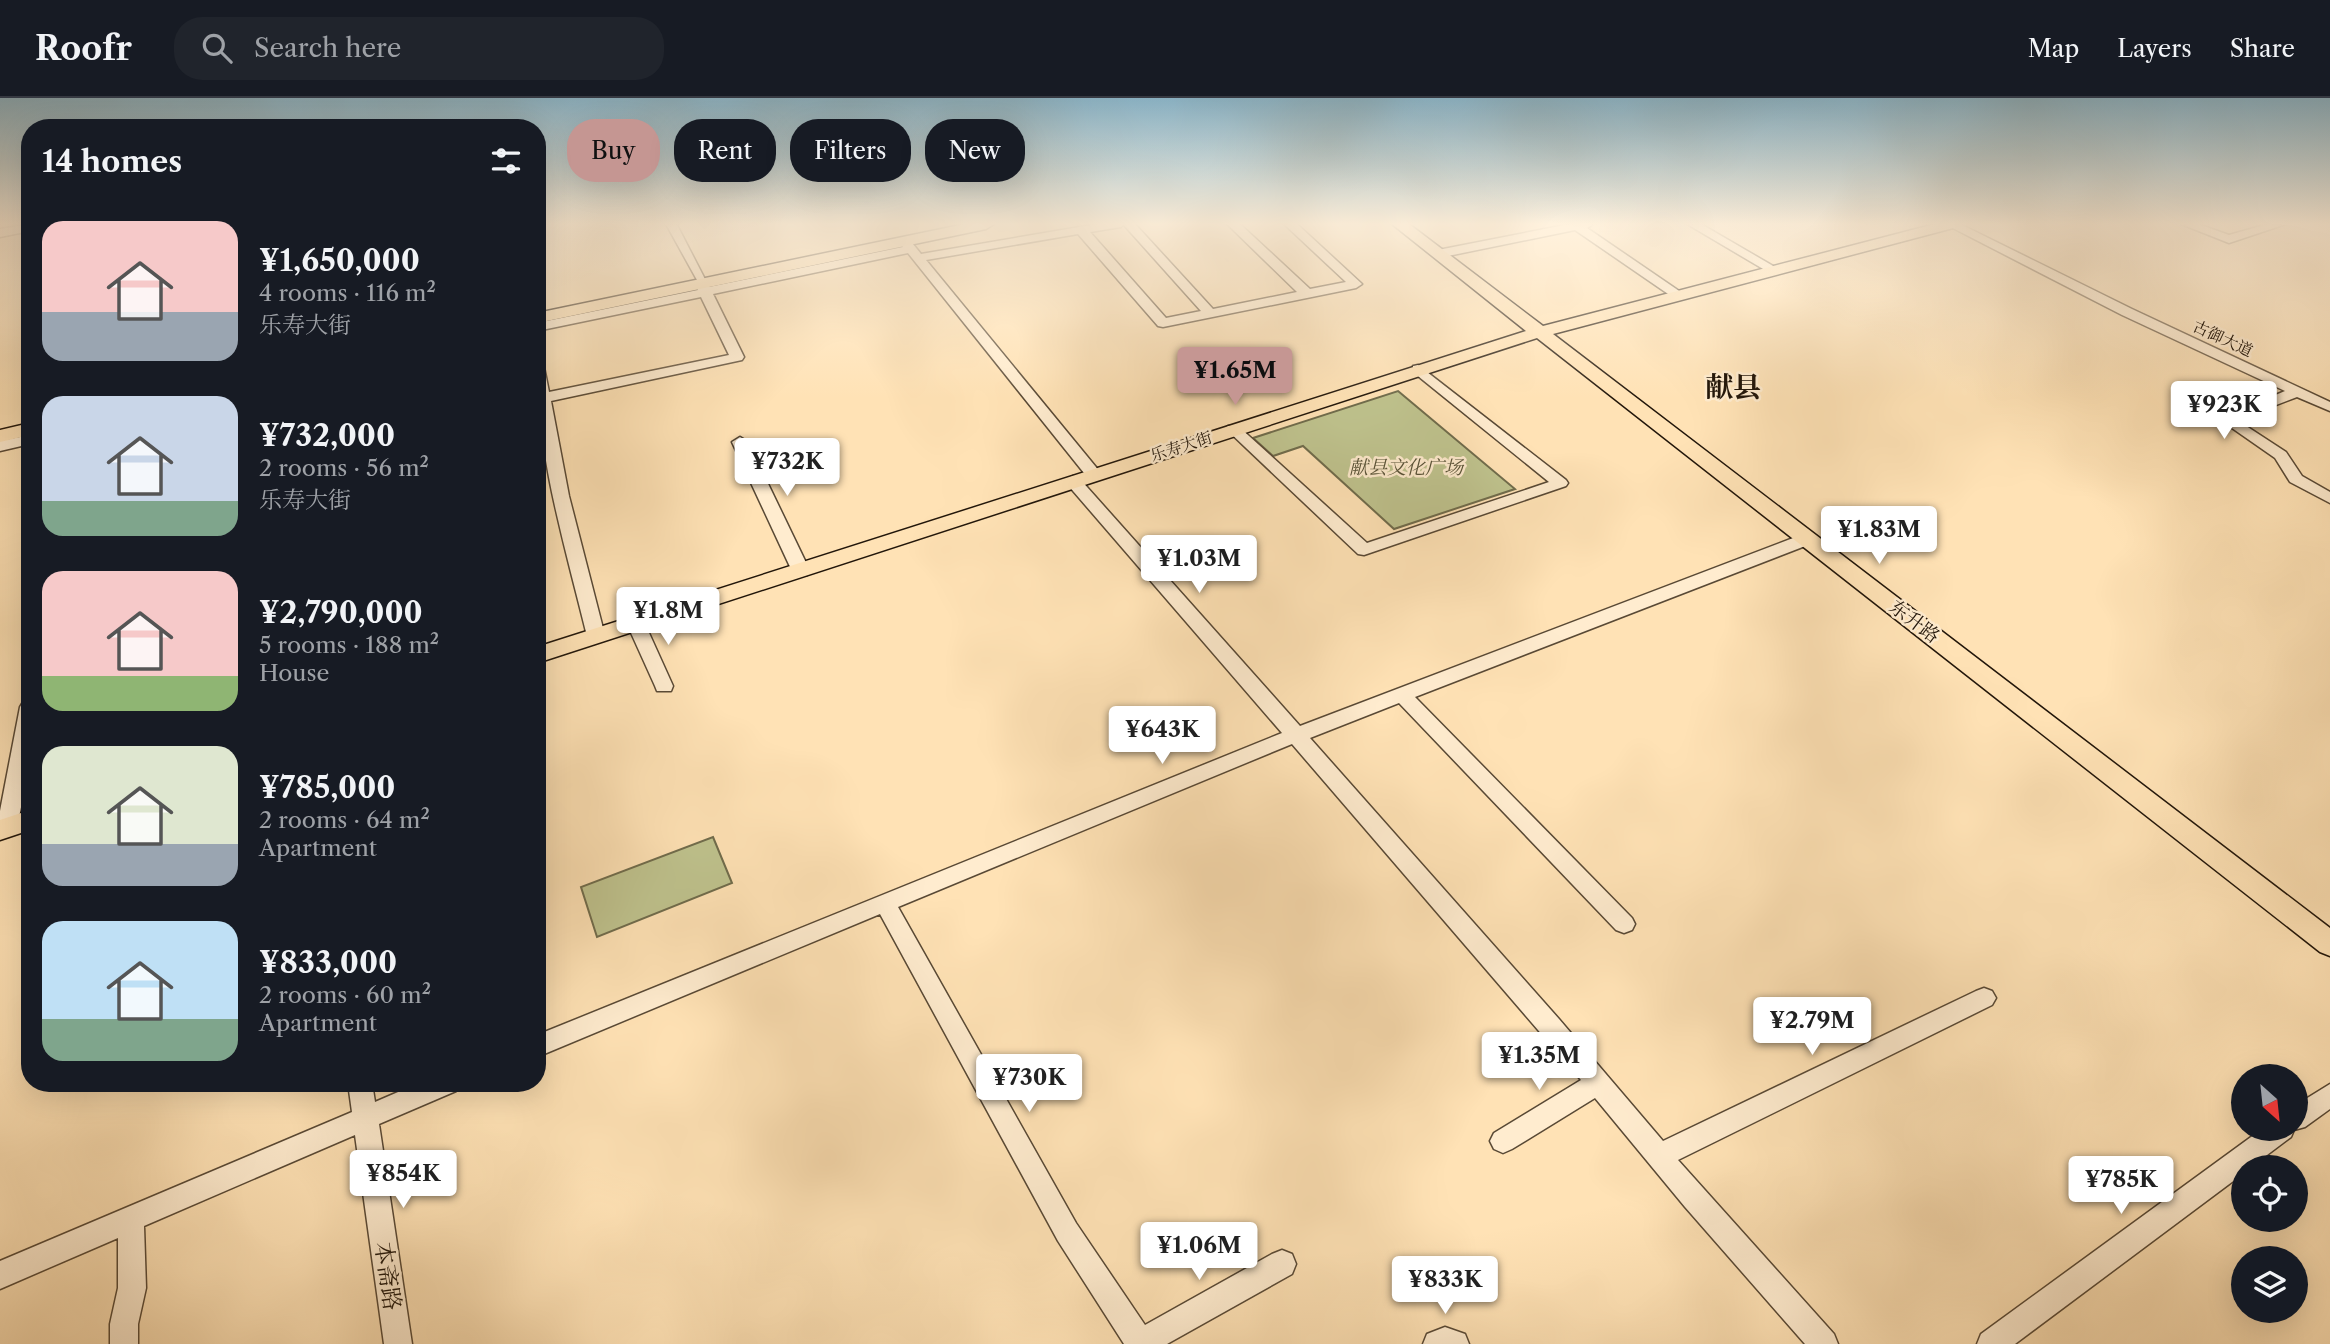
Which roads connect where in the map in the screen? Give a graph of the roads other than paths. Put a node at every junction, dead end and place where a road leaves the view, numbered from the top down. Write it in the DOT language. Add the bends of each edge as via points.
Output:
graph roads {
  1 [pos="710,282"];
  2 [pos="949,282"];
  3 [pos="1127,282"];
  4 [pos="1181,282"];
  5 [pos="1294,282"];
  6 [pos="1354,282"];
  7 [pos="1474,282"];
  8 [pos="1661,282"];
  9 [pos="1728,282"];
  10 [pos="2071,282"];
  11 [pos="702,284"];
  12 [pos="1307,294"];
  13 [pos="1679,295"];
  14 [pos="546,310"];
  15 [pos="1210,314"];
  16 [pos="546,316"];
  17 [pos="546,325"];
  18 [pos="1538,332"];
  19 [pos="1418,369"];
  20 [pos="2297,392"];
  21 [pos="546,397"];
  22 [pos="2330,407"];
  23 [pos="546,414"];
  24 [pos="21,424"];
  25 [pos="0,429"];
  26 [pos="1233,429"];
  27 [pos="21,431"];
  28 [pos="0,436"];
  29 [pos="21,441"];
  30 [pos="740,442"];
  31 [pos="0,446"];
  32 [pos="1094,475"];
  33 [pos="1073,481"];
  34 [pos="2330,498"];
  35 [pos="1808,539"];
  36 [pos="801,571"];
  37 [pos="636,624"];
  38 [pos="596,636"];
  39 [pos="546,652"];
  40 [pos="664,686"];
  41 [pos="1401,694"];
  42 [pos="1296,734"];
  43 [pos="21,766"];
  44 [pos="12,826"];
  45 [pos="886,903"];
  46 [pos="1624,924"];
  47 [pos="2330,944"];
  48 [pos="1984,998"];
  49 [pos="546,1042"];
  50 [pos="1598,1083"];
  51 [pos="361,1092"];
  52 [pos="425,1092"];
  53 [pos="2330,1095"];
  54 [pos="2308,1111"];
  55 [pos="365,1117"];
  56 [pos="1503,1141"];
  57 [pos="2266,1141"];
  58 [pos="1660,1156"];
  59 [pos="131,1218"];
  60 [pos="1282,1264"];
  61 [pos="0,1275"];
  62 [pos="124,1344"];
  63 [pos="398,1344"];
  64 [pos="1140,1344"];
  65 [pos="1437,1344"];
  66 [pos="1455,1344"];
  67 [pos="1824,1344"];
  68 [pos="1990,1344"];
  1 -- 11 [label="main road"];
  2 -- 32 [label="street"];
  3 -- 15 [label="street" via="1163,323"];
  4 -- 15 [label="street"];
  5 -- 12 [label="street"];
  6 -- 12 [label="street"];
  7 -- 18 [label="main road, 东升路"];
  8 -- 13 [label="street"];
  9 -- 13 [label="main road, 乐寿大街"];
  10 -- 20 [label="street, 古御大道"];
  11 -- 14 [label="main road"];
  11 -- 16 [label="main road"];
  11 -- 17 [label="street"];
  11 -- 21 [label="street" via="737,357"];
  12 -- 15 [label="street"];
  13 -- 18 [label="main road, 乐寿大街"];
  18 -- 19 [label="main road, 乐寿大街"];
  18 -- 35 [label="main road, 东升路"];
  19 -- 26 [label="main road, 乐寿大街"];
  19 -- 26 [label="street" via="1560,483 1364,550"];
  20 -- 22 [label="street, 古御大道"];
  20 -- 34 [label="street" via="2226,419 2281,455 2295,478"];
  23 -- 38 [label="street"];
  24 -- 25 [label="main road"];
  26 -- 32 [label="main road, 乐寿大街"];
  27 -- 28 [label="main road"];
  29 -- 31 [label="street"];
  30 -- 36 [label="street"];
  32 -- 33 [label="main road, 乐寿大街"];
  33 -- 36 [label="main road, 乐寿大街"];
  33 -- 42 [label="street"];
  35 -- 41 [label="street"];
  35 -- 47 [label="main road, 东升路"];
  36 -- 37 [label="main road, 乐寿大街"];
  37 -- 38 [label="main road, 乐寿大街"];
  37 -- 40 [label="street"];
  38 -- 39 [label="main road, 乐寿大街"];
  41 -- 42 [label="street"];
  41 -- 46 [label="street"];
  42 -- 45 [label="street"];
  42 -- 50 [label="street"];
  43 -- 44 [label="street"];
  45 -- 49 [label="street"];
  45 -- 64 [label="street" via="1067,1232"];
  48 -- 58 [label="street"];
  50 -- 56 [label="street"];
  50 -- 58 [label="street"];
  51 -- 55 [label="street, 本斋路"];
  52 -- 55 [label="street"];
  53 -- 54 [label="street"];
  55 -- 59 [label="street"];
  55 -- 63 [label="street, 本斋路"];
  57 -- 68 [label="street"];
  58 -- 67 [label="street"];
  59 -- 61 [label="street"];
  59 -- 62 [label="street" via="132,1288"];
  60 -- 64 [label="street"];
  65 -- 66 [label="street"];
}
